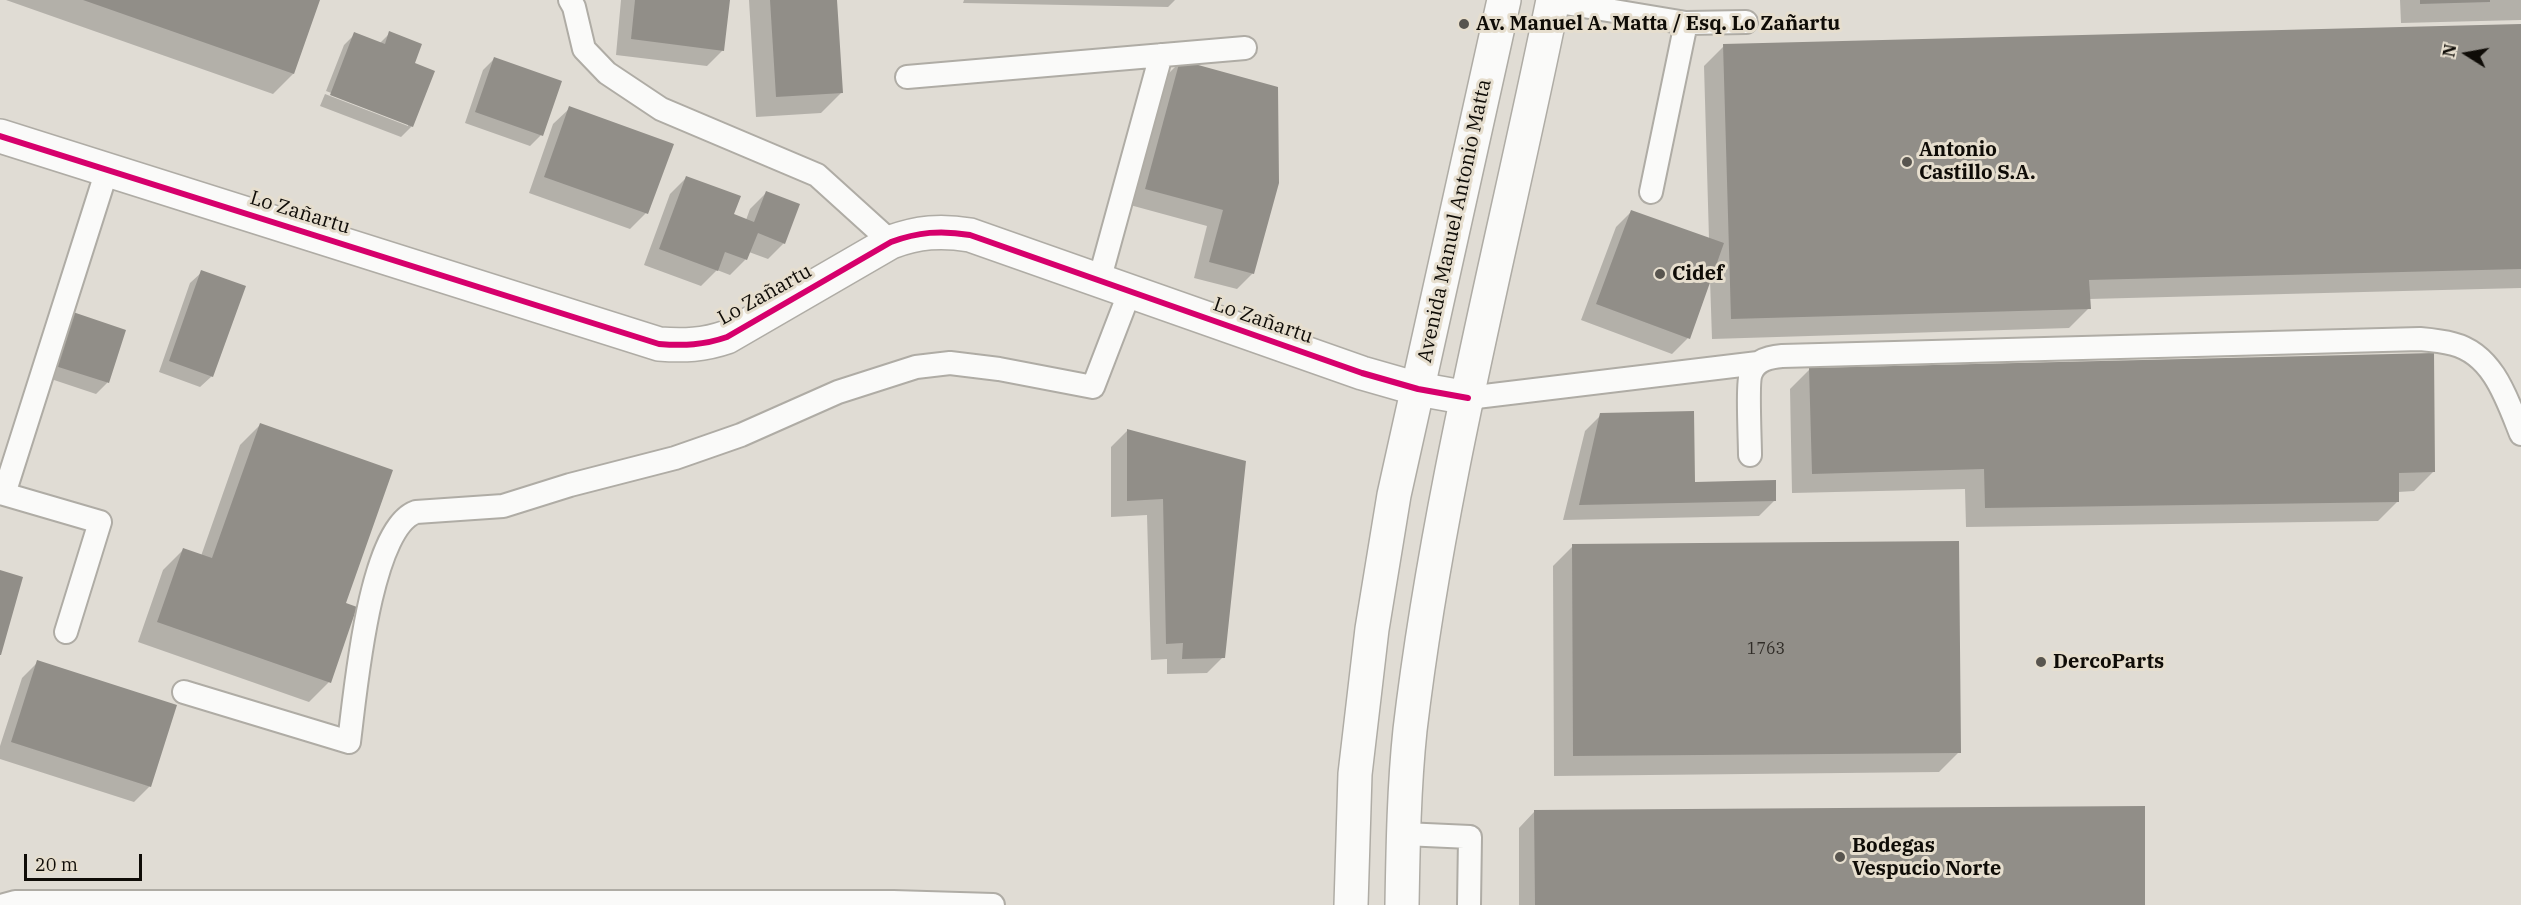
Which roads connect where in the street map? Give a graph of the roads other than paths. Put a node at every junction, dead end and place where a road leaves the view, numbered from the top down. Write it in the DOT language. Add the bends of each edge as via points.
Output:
graph roads {
  1 [pos="570,0"];
  2 [pos="1504,0"];
  3 [pos="1553,0"];
  4 [pos="1746,22"];
  5 [pos="1686,23"];
  6 [pos="1245,48"];
  7 [pos="1161,55"];
  8 [pos="907,77"];
  9 [pos="0,136"];
  10 [pos="107,170"];
  11 [pos="1651,192"];
  12 [pos="891,242"];
  13 [pos="1099,281"];
  14 [pos="1130,291"];
  15 [pos="1758,363"];
  16 [pos="1418,389"];
  17 [pos="1468,398"];
  18 [pos="2521,434"];
  19 [pos="1750,455"];
  20 [pos="66,632"];
  21 [pos="184,692"];
  22 [pos="1404,834"];
  23 [pos="4,905"];
  24 [pos="993,905"];
  25 [pos="1351,905"];
  26 [pos="1402,905"];
  27 [pos="1469,905"];
  1 -- 12 [label="lane" via="584,50 607,73 661,109 817,175"];
  2 -- 16 [label="main road, Avenida Manuel Antonio Matta"];
  3 -- 5 [label="lane"];
  3 -- 17 [label="main road"];
  4 -- 5 [label="lane"];
  5 -- 11 [label="lane"];
  6 -- 7 [label="lane"];
  7 -- 8 [label="lane"];
  7 -- 13 [label="lane"];
  9 -- 10 [label="main road, Lo Zañartu"];
  10 -- 12 [label="main road, Lo Zañartu" via="659,344 706,344 727,337"];
  10 -- 20 [label="lane" via="4,494 100,522"];
  12 -- 13 [label="main road, Lo Zañartu" via="929,232 970,235"];
  13 -- 14 [label="main road, Lo Zañartu"];
  14 -- 16 [label="main road, Lo Zañartu"];
  14 -- 21 [label="lane" via="1093,387 970,365 916,367 838,392 741,435 675,458 503,506 407,515 396,527 379,567 360,654 350,742"];
  15 -- 17 [label="lane"];
  15 -- 18 [label="lane" via="1767,357 1782,356 2420,339 2455,344 2478,357 2492,371"];
  15 -- 19 [label="lane" via="1750,374"];
  16 -- 17 [label="main road, Lo Zañartu"];
  16 -- 25 [label="main road, Avenida Manuel Antonio Matta" via="1394,495 1372,629 1355,774"];
  17 -- 22 [label="main road" via="1422,638 1410,732"];
  22 -- 26 [label="main road"];
  22 -- 27 [label="lane" via="1470,837"];
  23 -- 24 [label="lane"];
}
